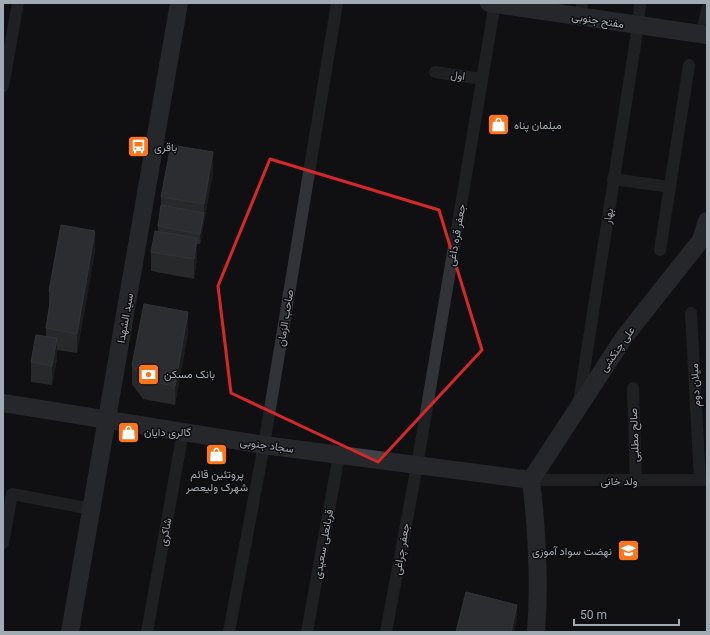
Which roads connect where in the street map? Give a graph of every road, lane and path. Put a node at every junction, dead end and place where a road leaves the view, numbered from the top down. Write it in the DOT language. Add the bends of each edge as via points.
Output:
graph roads {
  1 [pos="18,3"];
  2 [pos="179,3"];
  3 [pos="337,3"];
  4 [pos="493,3"];
  5 [pos="640,3"];
  6 [pos="707,9"];
  7 [pos="582,10"];
  8 [pos="638,26"];
  9 [pos="704,34"];
  10 [pos="689,65"];
  11 [pos="435,72"];
  12 [pos="482,79"];
  13 [pos="3,86"];
  14 [pos="613,179"];
  15 [pos="670,187"];
  16 [pos="707,221"];
  17 [pos="660,250"];
  18 [pos="691,313"];
  19 [pos="633,388"];
  20 [pos="3,403"];
  21 [pos="578,407"];
  22 [pos="108,420"];
  23 [pos="183,432"];
  24 [pos="264,445"];
  25 [pos="339,455"];
  26 [pos="416,466"];
  27 [pos="531,480"];
  28 [pos="704,480"];
  29 [pos="636,482"];
  30 [pos="91,509"];
  31 [pos="3,543"];
  32 [pos="70,632"];
  33 [pos="147,632"];
  34 [pos="229,632"];
  35 [pos="307,632"];
  36 [pos="386,632"];
  37 [pos="536,632"];
  1 -- 13 [label="street"];
  2 -- 22 [label="street, سید الشهدا"];
  3 -- 24 [label="street, صاحب الزمان"];
  4 -- 7 [label="street, مفتح جنوبی"];
  4 -- 12 [label="street, جعفر قره داغی"];
  5 -- 8 [label="street, بهار"];
  6 -- 9 [label="street"];
  7 -- 8 [label="street, مفتح جنوبی"];
  8 -- 9 [label="street, مفتح جنوبی"];
  8 -- 14 [label="street, بهار"];
  10 -- 15 [label="street"];
  11 -- 12 [label="street, اول"];
  12 -- 26 [label="street, جعفر قره داغی"];
  14 -- 15 [label="street"];
  14 -- 21 [label="street, بهار"];
  15 -- 17 [label="street"];
  16 -- 21 [label="street, علی چنکشی" via="701,240 625,336"];
  18 -- 28 [label="street, میلان دوم"];
  19 -- 29 [label="street, صالح مطلبی"];
  20 -- 22 [label="street, سجاد جنوبی"];
  21 -- 27 [label="street, علی چنکشی"];
  22 -- 23 [label="street, سجاد جنوبی"];
  22 -- 30 [label="street, سید الشهدا"];
  23 -- 24 [label="street, سجاد جنوبی"];
  23 -- 33 [label="street, شاکری"];
  24 -- 25 [label="street, سجاد جنوبی"];
  24 -- 34 [label="street, صاحب الزمان"];
  25 -- 26 [label="street, سجاد جنوبی"];
  25 -- 35 [label="street, قربانعلی سعیدی"];
  26 -- 27 [label="street, سجاد جنوبی"];
  26 -- 36 [label="street, جعفر چراغی"];
  27 -- 29 [label="street, ولد خانی"];
  27 -- 37 [label="street" via="536,529"];
  28 -- 29 [label="street, ولد خانی"];
  30 -- 31 [label="street" via="12,494"];
  30 -- 32 [label="street, سید الشهدا"];
}
